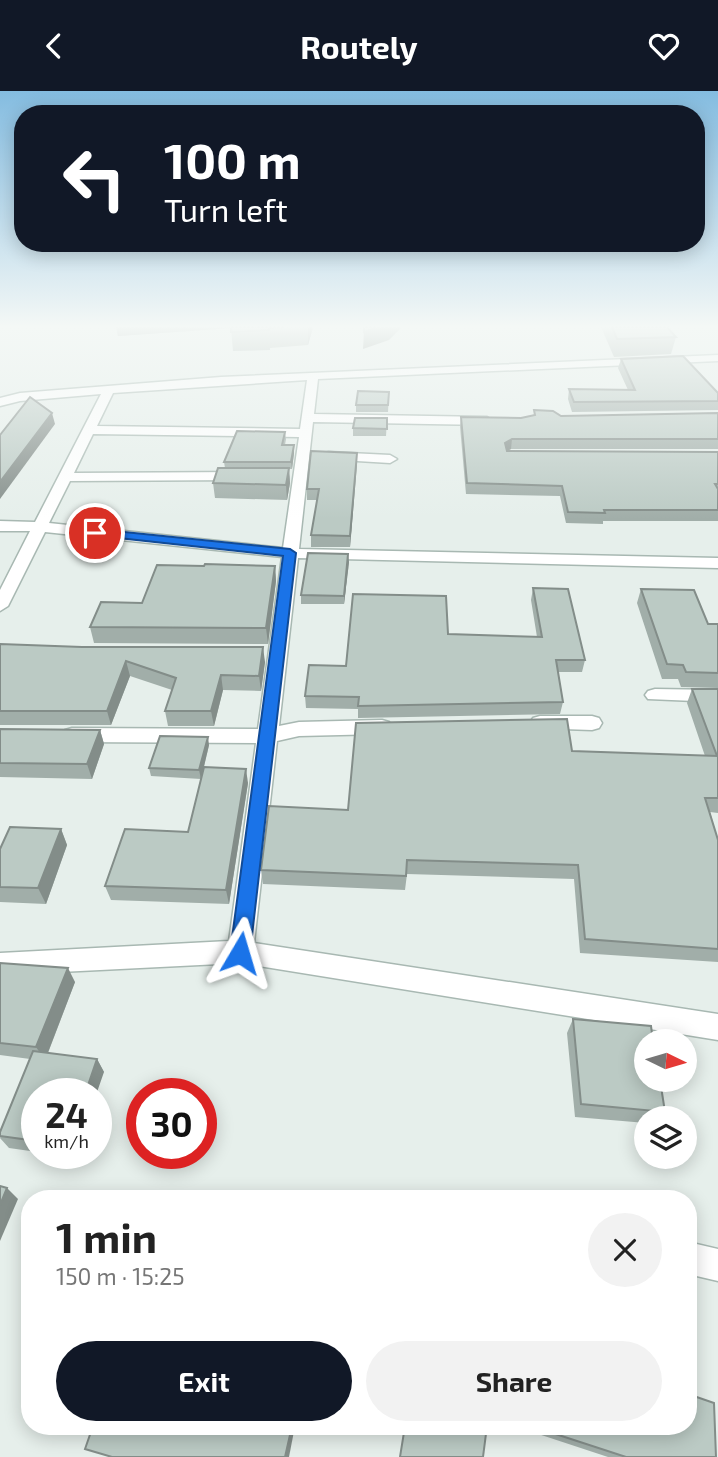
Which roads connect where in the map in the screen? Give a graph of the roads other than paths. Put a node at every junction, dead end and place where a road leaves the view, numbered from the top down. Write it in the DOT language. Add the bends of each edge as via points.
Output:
graph roads {
  1 [pos="90,391"];
  2 [pos="108,391"];
  3 [pos="311,391"];
  4 [pos="0,402"];
  5 [pos="495,421"];
  6 [pos="306,425"];
  7 [pos="89,430"];
  8 [pos="303,455"];
  9 [pos="390,459"];
  10 [pos="259,476"];
  11 [pos="65,477"];
  12 [pos="0,526"];
  13 [pos="40,527"];
  14 [pos="290,553"];
  15 [pos="718,563"];
  16 [pos="0,606"];
  17 [pos="655,695"];
  18 [pos="718,696"];
  19 [pos="592,723"];
  20 [pos="521,724"];
  21 [pos="396,726"];
  22 [pos="53,734"];
  23 [pos="266,736"];
  24 [pos="240,953"];
  25 [pos="0,964"];
  26 [pos="718,1027"];
  27 [pos="697,1260"];
  28 [pos="718,1265"];
  1 -- 4 [label="street"];
  2 -- 7 [label="street"];
  3 -- 6 [label="street"];
  5 -- 6 [label="street"];
  6 -- 7 [label="street"];
  6 -- 8 [label="street"];
  7 -- 11 [label="street"];
  8 -- 9 [label="street"];
  8 -- 14 [label="street" via="294,476"];
  10 -- 11 [label="street"];
  11 -- 13 [label="street"];
  12 -- 13 [label="street"];
  13 -- 14 [label="street"];
  13 -- 16 [label="street"];
  14 -- 15 [label="street"];
  14 -- 23 [label="street" via="270,653"];
  17 -- 18 [label="street"];
  19 -- 20 [label="street"];
  21 -- 23 [label="street" via="299,729"];
  22 -- 23 [label="street"];
  23 -- 24 [label="street"];
  24 -- 25 [label="street"];
  24 -- 26 [label="street"];
  27 -- 28 [label="street"];
}
